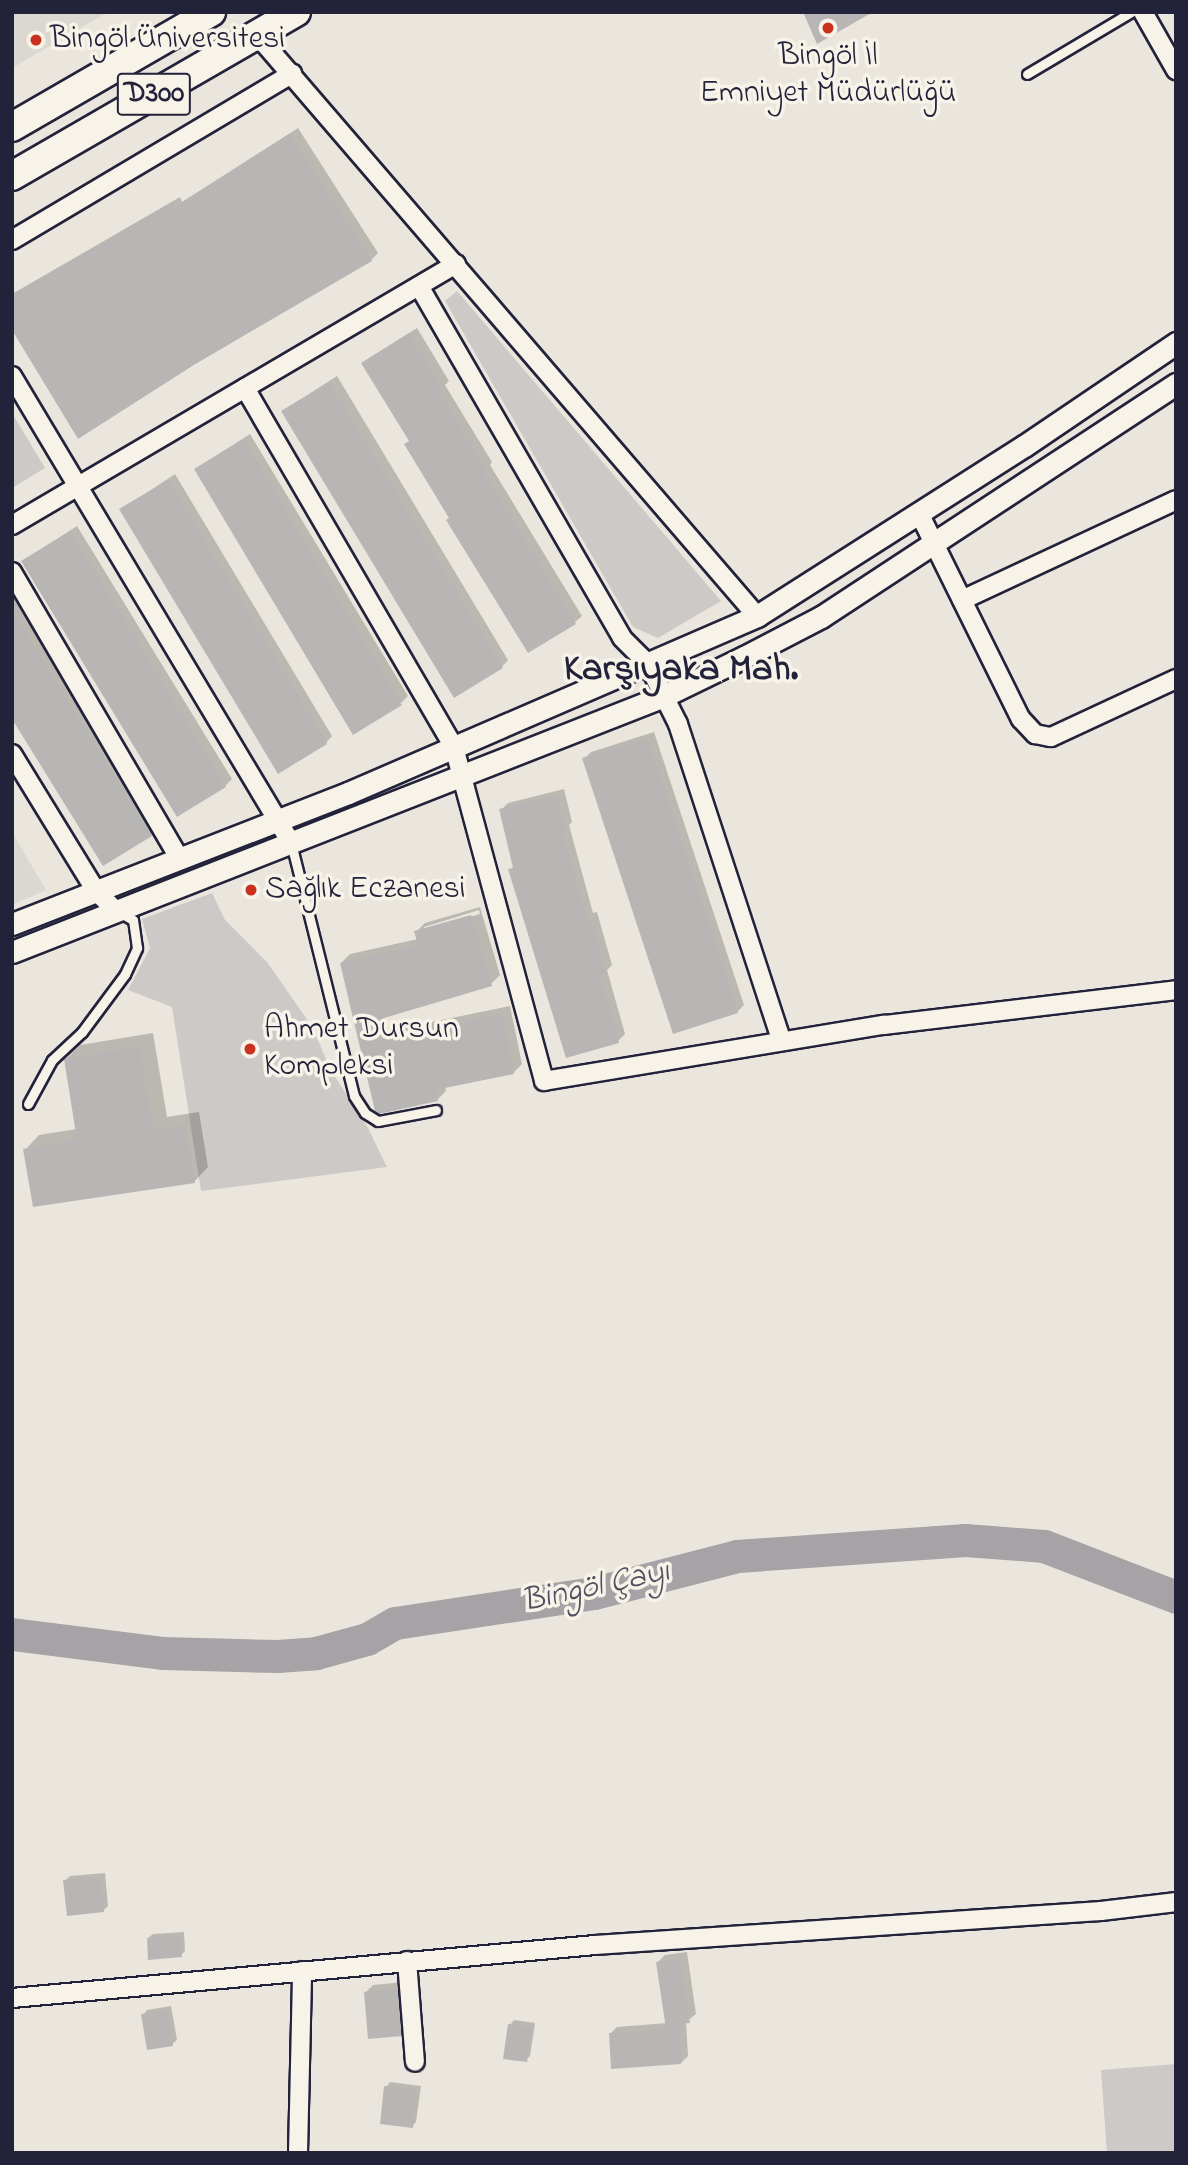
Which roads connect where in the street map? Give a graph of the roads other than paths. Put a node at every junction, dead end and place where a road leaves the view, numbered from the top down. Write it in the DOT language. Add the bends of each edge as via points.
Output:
graph roads {
  1 [pos="211,12"];
  2 [pos="296,12"];
  3 [pos="1131,12"];
  4 [pos="1143,12"];
  5 [pos="257,35"];
  6 [pos="1176,70"];
  7 [pos="1027,74"];
  8 [pos="292,75"];
  9 [pos="12,127"];
  10 [pos="12,176"];
  11 [pos="12,240"];
  12 [pos="456,264"];
  13 [pos="419,286"];
  14 [pos="1176,344"];
  15 [pos="12,376"];
  16 [pos="1176,384"];
  17 [pos="245,388"];
  18 [pos="77,484"];
  19 [pos="1176,500"];
  20 [pos="919,513"];
  21 [pos="12,525"];
  22 [pos="934,543"];
  23 [pos="12,572"];
  24 [pos="962,600"];
  25 [pos="757,617"];
  26 [pos="648,664"];
  27 [pos="1176,679"];
  28 [pos="664,696"];
  29 [pos="454,747"];
  30 [pos="12,754"];
  31 [pos="461,774"];
  32 [pos="278,820"];
  33 [pos="291,843"];
  34 [pos="180,859"];
  35 [pos="96,891"];
  36 [pos="117,912"];
  37 [pos="12,924"];
  38 [pos="12,952"];
  39 [pos="1176,990"];
  40 [pos="780,1040"];
  41 [pos="28,1104"];
  42 [pos="436,1110"];
  43 [pos="1176,1902"];
  44 [pos="407,1961"];
  45 [pos="302,1971"];
  46 [pos="12,1998"];
  47 [pos="415,2062"];
  48 [pos="298,2153"];
  1 -- 9 [label="highway, D300"];
  2 -- 5 [label="highway, D300"];
  3 -- 7 [label="lane"];
  4 -- 6 [label="street"];
  5 -- 8 [label="street"];
  5 -- 10 [label="highway, D300"];
  8 -- 11 [label="street"];
  8 -- 12 [label="street"];
  12 -- 13 [label="street"];
  12 -- 25 [label="street"];
  13 -- 17 [label="street"];
  13 -- 26 [label="street" via="622,638"];
  14 -- 20 [label="street"];
  15 -- 18 [label="street"];
  16 -- 22 [label="street"];
  17 -- 18 [label="street"];
  17 -- 29 [label="street"];
  18 -- 21 [label="street"];
  18 -- 32 [label="street"];
  19 -- 24 [label="street"];
  20 -- 22 [label="street"];
  20 -- 25 [label="street"];
  22 -- 24 [label="street"];
  22 -- 28 [label="street" via="821,617"];
  23 -- 34 [label="street"];
  24 -- 27 [label="street" via="1021,719 1035,734 1051,737"];
  25 -- 26 [label="street"];
  26 -- 28 [label="street"];
  26 -- 29 [label="street"];
  28 -- 31 [label="street"];
  28 -- 40 [label="street" via="678,724"];
  29 -- 31 [label="street"];
  29 -- 32 [label="street"];
  30 -- 35 [label="street"];
  31 -- 33 [label="street"];
  31 -- 40 [label="street" via="544,1082"];
  32 -- 33 [label="street"];
  32 -- 34 [label="street"];
  33 -- 36 [label="street"];
  33 -- 42 [label="lane" via="354,1096 365,1113 378,1121"];
  34 -- 35 [label="street"];
  35 -- 36 [label="street"];
  35 -- 37 [label="street"];
  36 -- 38 [label="street"];
  36 -- 41 [label="lane" via="133,920 137,948 82,1032 52,1060"];
  39 -- 40 [label="street"];
  43 -- 44 [label="street"];
  44 -- 45 [label="street"];
  44 -- 47 [label="street"];
  45 -- 46 [label="street"];
  45 -- 48 [label="street"];
}
